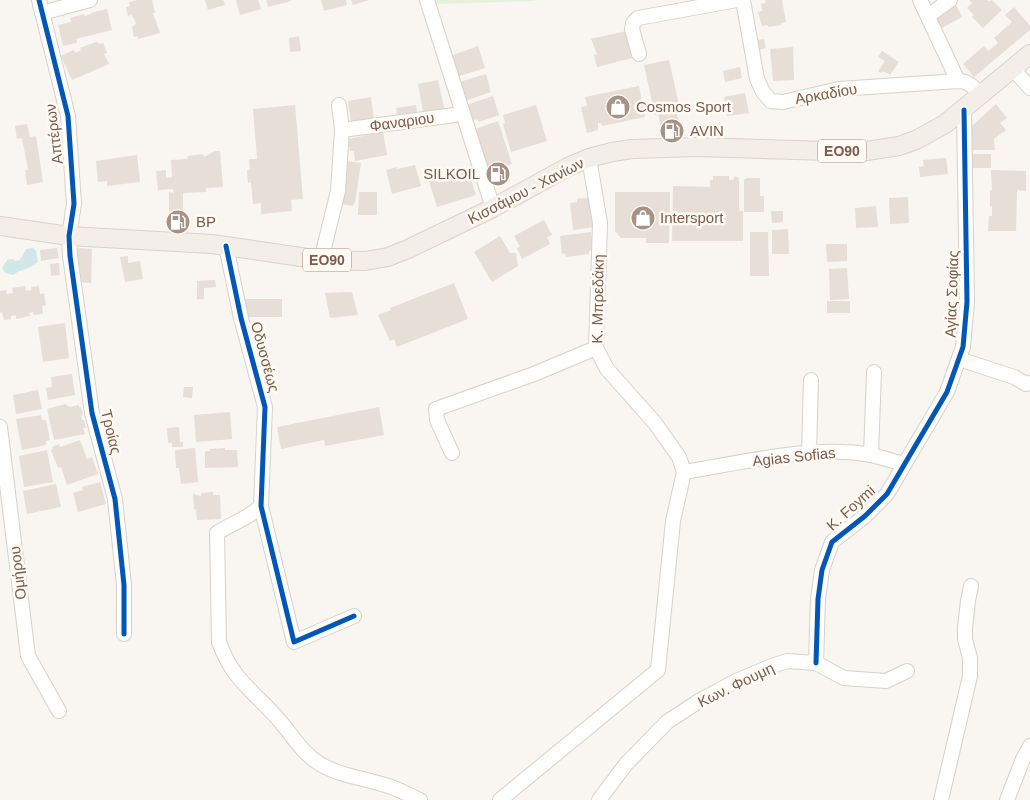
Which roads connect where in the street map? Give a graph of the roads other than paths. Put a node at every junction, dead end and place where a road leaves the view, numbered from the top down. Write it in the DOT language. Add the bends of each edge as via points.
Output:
graph roads {
  1 [pos="90,0"];
  2 [pos="427,0"];
  3 [pos="737,0"];
  4 [pos="743,0"];
  5 [pos="920,0"];
  6 [pos="950,0"];
  7 [pos="41,6"];
  8 [pos="928,16"];
  9 [pos="639,54"];
  10 [pos="1030,54"];
  11 [pos="1013,69"];
  12 [pos="958,81"];
  13 [pos="1030,88"];
  14 [pos="981,96"];
  15 [pos="339,105"];
  16 [pos="964,110"];
  17 [pos="462,114"];
  18 [pos="342,130"];
  19 [pos="589,158"];
  20 [pos="493,208"];
  21 [pos="0,226"];
  22 [pos="69,236"];
  23 [pos="226,246"];
  24 [pos="320,260"];
  25 [pos="596,348"];
  26 [pos="959,359"];
  27 [pos="874,372"];
  28 [pos="811,380"];
  29 [pos="1030,383"];
  30 [pos="0,427"];
  31 [pos="809,452"];
  32 [pos="452,454"];
  33 [pos="871,455"];
  34 [pos="903,464"];
  35 [pos="684,472"];
  36 [pos="261,506"];
  37 [pos="971,586"];
  38 [pos="354,616"];
  39 [pos="124,634"];
  40 [pos="816,663"];
  41 [pos="907,671"];
  42 [pos="59,711"];
  43 [pos="1030,746"];
  44 [pos="420,800"];
  45 [pos="500,800"];
  46 [pos="599,800"];
  47 [pos="940,800"];
  48 [pos="1007,800"];
  1 -- 7 [label="street"];
  2 -- 17 [label="street"];
  3 -- 9 [label="street" via="638,18 632,29"];
  4 -- 12 [label="street, Αρκαδίου" via="757,79 772,101 783,102 839,89"];
  5 -- 8 [label="street"];
  6 -- 8 [label="street"];
  7 -- 22 [label="street, Απτέρων" via="68,116 74,204"];
  8 -- 12 [label="street"];
  10 -- 11 [label="main road, Κισσάμου - Χανίων / ΕΟ90"];
  11 -- 13 [label="street"];
  11 -- 14 [label="main road, Κισσάμου - Χανίων / ΕΟ90"];
  12 -- 14 [label="street" via="971,84"];
  14 -- 16 [label="main road, Κισσάμου - Χανίων / ΕΟ90"];
  15 -- 18 [label="street"];
  16 -- 19 [label="main road, Κισσάμου - Χανίων / ΕΟ90" via="916,140 881,150 647,149"];
  16 -- 26 [label="street, Αγίας Σοφίας" via="968,302"];
  17 -- 18 [label="street, Φαναριου"];
  17 -- 20 [label="street"];
  18 -- 24 [label="street" via="338,190"];
  19 -- 20 [label="main road, Κισσάμου - Χανίων / ΕΟ90"];
  19 -- 25 [label="street, Κ. Μπρεδάκη" via="600,222"];
  20 -- 24 [label="main road, Κισσάμου - Χανίων / ΕΟ90" via="388,257 365,261"];
  21 -- 22 [label="main road, Κισσάμου - Χανίων / ΕΟ90"];
  22 -- 23 [label="main road, Κισσάμου - Χανίων / ΕΟ90"];
  22 -- 39 [label="street, Τροίας" via="92,413 115,499 124,585"];
  23 -- 24 [label="main road, Κισσάμου - Χανίων / ΕΟ90"];
  23 -- 36 [label="street, Οδυσσέως" via="265,407"];
  25 -- 32 [label="street" via="436,409 437,420"];
  25 -- 35 [label="street, Κ. Μπρεδάκη" via="606,369 655,423"];
  26 -- 29 [label="street"];
  26 -- 34 [label="street, Αγίας Σοφίας" via="947,392"];
  27 -- 33 [label="street"];
  28 -- 31 [label="street"];
  30 -- 42 [label="street, Ομήρου" via="28,656"];
  31 -- 33 [label="street, Agias Sofias"];
  31 -- 35 [label="street, Agias Sofias"];
  33 -- 34 [label="street, Agias Sofias"];
  34 -- 40 [label="street, K. Foymi" via="887,494 866,516 832,542 822,570 818,599"];
  35 -- 45 [label="street" via="673,521 658,670"];
  36 -- 38 [label="street, Οδυσσέως" via="294,642"];
  36 -- 44 [label="street" via="252,516 217,533 220,642 225,658 241,682 319,764 336,772 388,785"];
  37 -- 47 [label="street" via="965,628 970,676"];
  40 -- 41 [label="street, Κων. Φουμη" via="844,678 886,681"];
  40 -- 46 [label="street, Κων. Φουμη" via="787,661 736,681 700,701 667,722 626,764"];
  43 -- 48 [label="street"];
}
